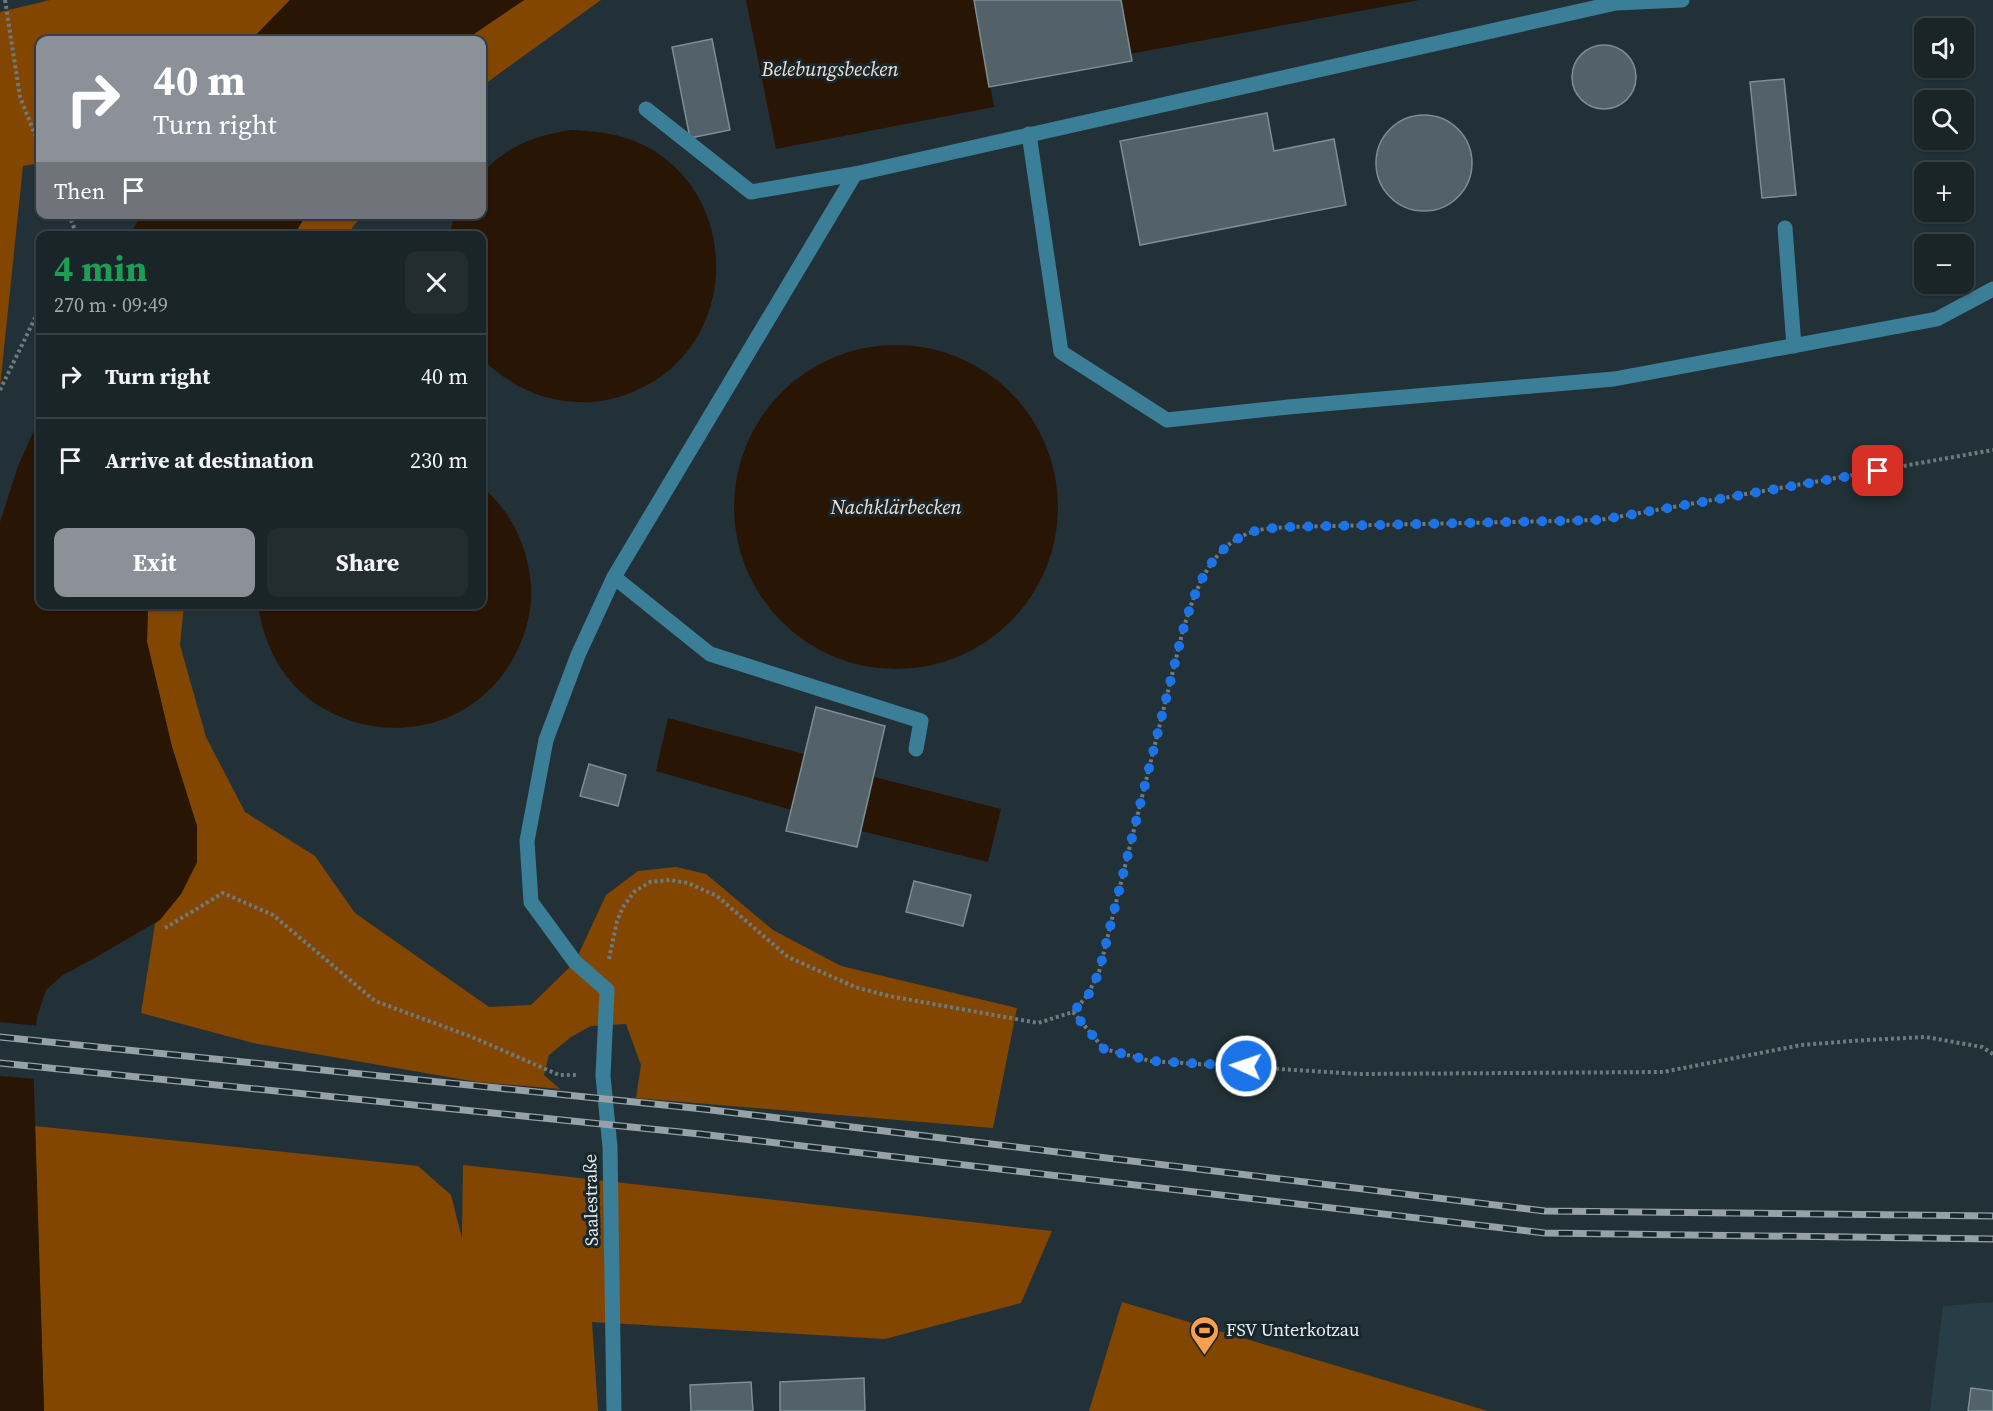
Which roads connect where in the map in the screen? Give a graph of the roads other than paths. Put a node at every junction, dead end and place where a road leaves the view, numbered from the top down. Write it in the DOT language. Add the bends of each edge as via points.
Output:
graph roads {
  1 [pos="1682,0"];
  2 [pos="646,109"];
  3 [pos="1029,134"];
  4 [pos="855,174"];
  5 [pos="1785,228"];
  6 [pos="1993,289"];
  7 [pos="1794,346"];
  8 [pos="614,577"];
  9 [pos="916,749"];
  10 [pos="614,1411"];
  1 -- 3 [label="street" via="1616,3"];
  2 -- 4 [label="street" via="751,192"];
  3 -- 4 [label="street"];
  3 -- 7 [label="street" via="1061,352 1167,420 1614,379"];
  4 -- 8 [label="street"];
  5 -- 7 [label="street"];
  6 -- 7 [label="street" via="1937,319"];
  8 -- 9 [label="street" via="710,654 921,721"];
  8 -- 10 [label="street, Saalestraße" via="546,741 527,841 531,902 575,962 607,990 603,1076 610,1147"];
}
